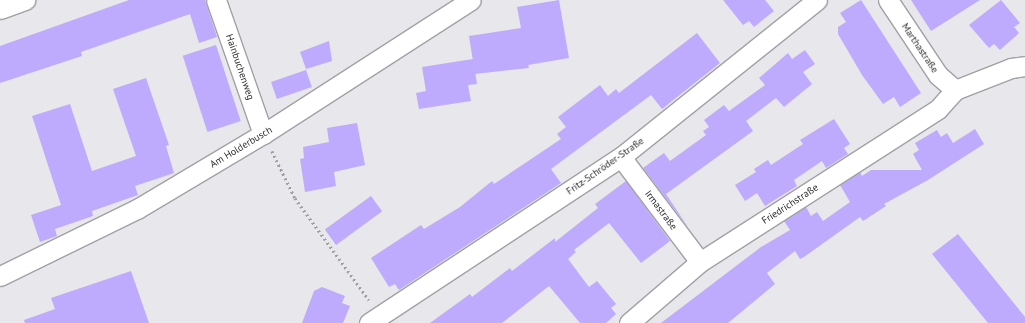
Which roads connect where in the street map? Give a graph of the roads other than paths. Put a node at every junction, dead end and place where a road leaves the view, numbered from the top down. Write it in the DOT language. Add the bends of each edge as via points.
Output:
graph roads {
  1 [pos="26,0"];
  2 [pos="216,0"];
  3 [pos="471,0"];
  4 [pos="817,0"];
  5 [pos="888,0"];
  6 [pos="0,9"];
  7 [pos="1025,66"];
  8 [pos="955,90"];
  9 [pos="263,134"];
  10 [pos="621,157"];
  11 [pos="700,262"];
  12 [pos="0,276"];
  13 [pos="375,319"];
  14 [pos="628,323"];
  1 -- 6 [label="street"];
  2 -- 9 [label="street, Hainbuchenweg"];
  3 -- 9 [label="street, Am Holderbusch"];
  4 -- 10 [label="street, Fritz-Schröder-Straße"];
  5 -- 8 [label="street, Marthastraße" via="938,75"];
  7 -- 8 [label="street" via="1010,68"];
  8 -- 11 [label="street, Friedrichstraße" via="938,109"];
  9 -- 12 [label="street, Am Holderbusch" via="137,209"];
  10 -- 11 [label="street, Irmastraße"];
  10 -- 13 [label="street, Fritz-Schröder-Straße"];
  11 -- 14 [label="street, Friedrichstraße"];
}
